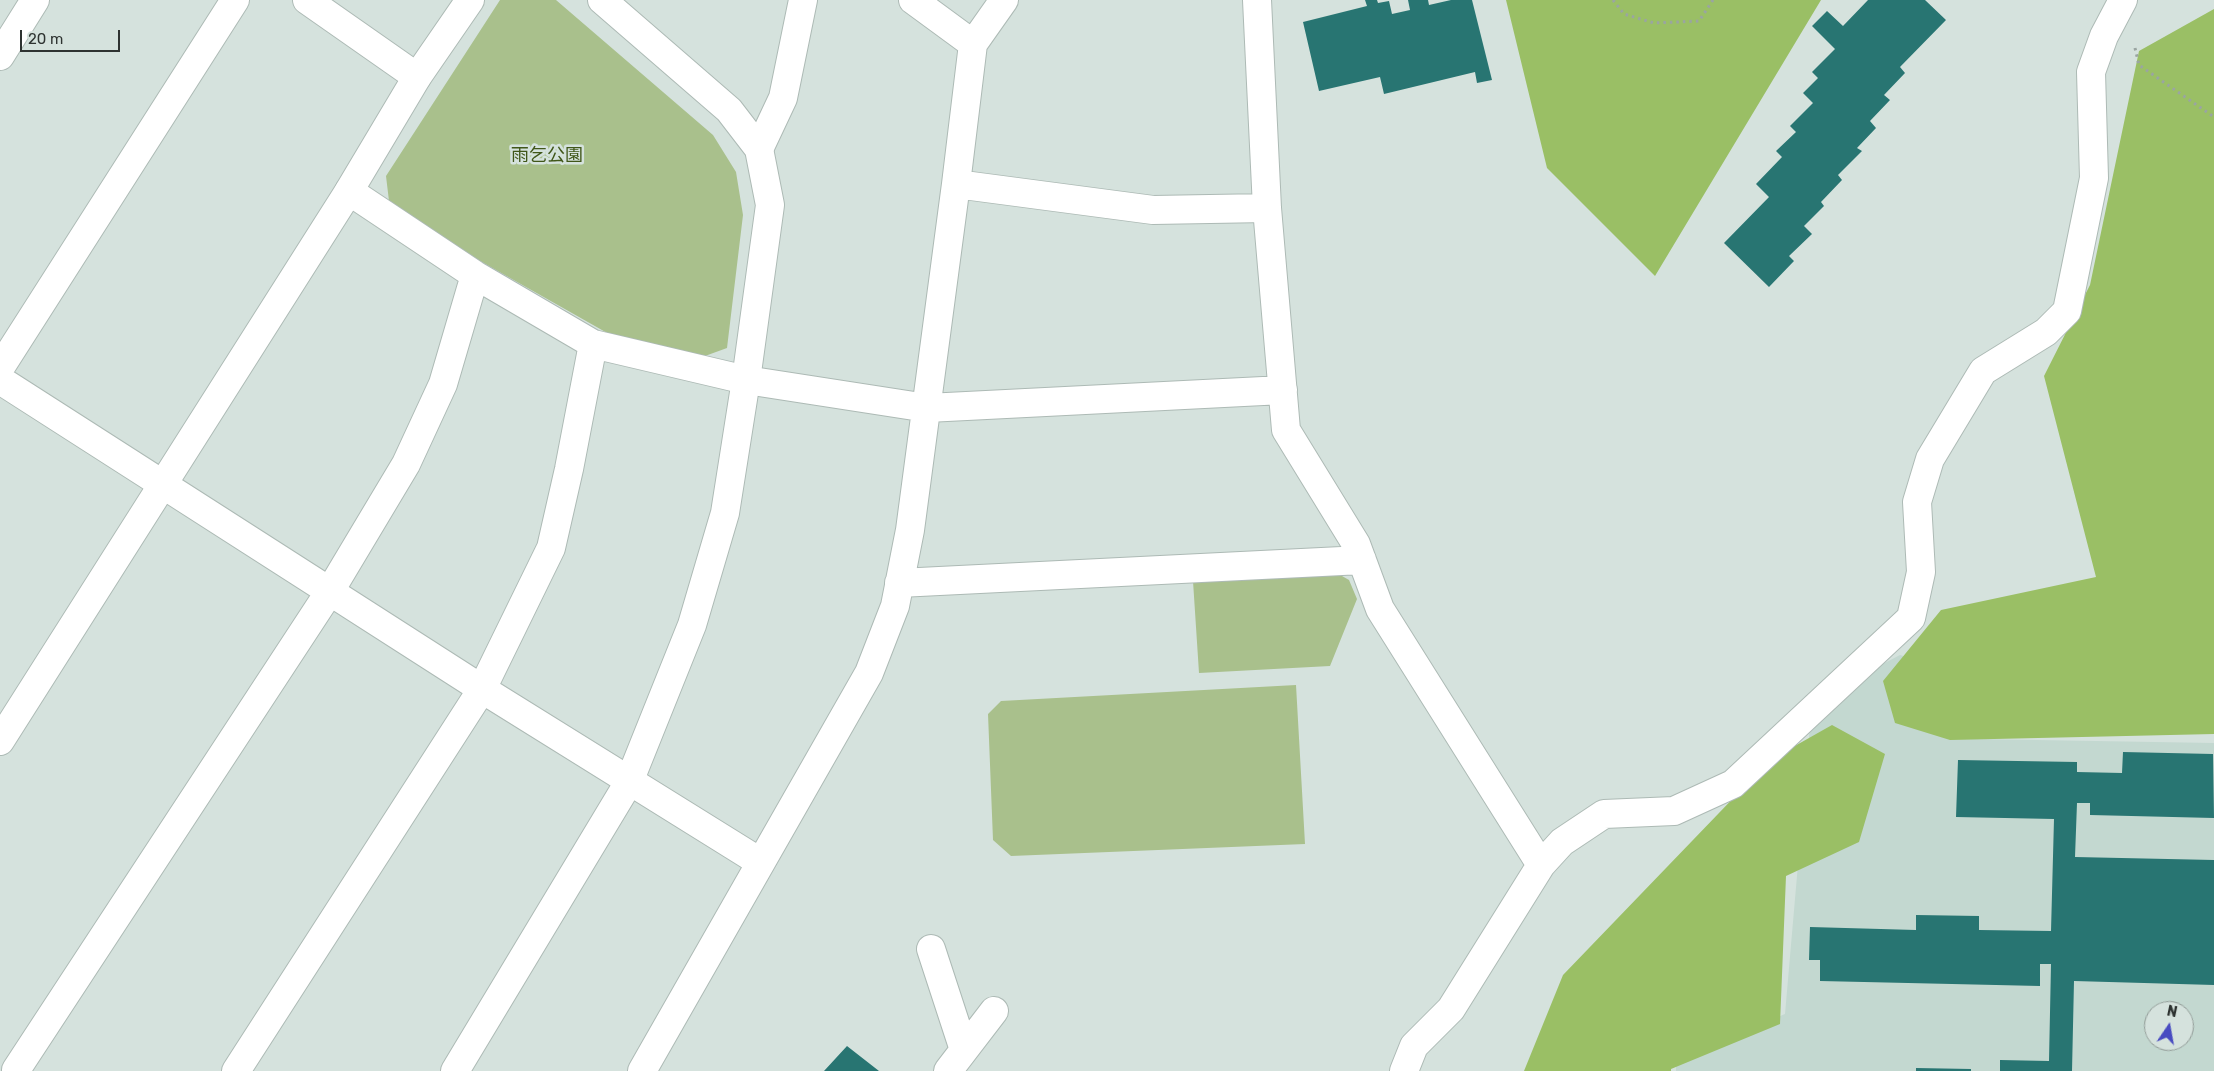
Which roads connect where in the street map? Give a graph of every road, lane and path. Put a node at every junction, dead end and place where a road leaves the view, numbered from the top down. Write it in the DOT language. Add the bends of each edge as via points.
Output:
graph roads {
  1 [pos="35,0"];
  2 [pos="234,0"];
  3 [pos="307,0"];
  4 [pos="470,0"];
  5 [pos="602,0"];
  6 [pos="802,0"];
  7 [pos="913,0"];
  8 [pos="1004,0"];
  9 [pos="1257,0"];
  10 [pos="1613,0"];
  11 [pos="1713,0"];
  12 [pos="2123,0"];
  13 [pos="973,44"];
  14 [pos="2134,47"];
  15 [pos="0,56"];
  16 [pos="417,77"];
  17 [pos="2214,117"];
  18 [pos="759,149"];
  19 [pos="956,184"];
  20 [pos="349,191"];
  21 [pos="1267,208"];
  22 [pos="475,275"];
  23 [pos="593,344"];
  24 [pos="0,368"];
  25 [pos="0,380"];
  26 [pos="746,380"];
  27 [pos="1283,390"];
  28 [pos="926,408"];
  29 [pos="162,486"];
  30 [pos="1362,560"];
  31 [pos="900,583"];
  32 [pos="330,591"];
  33 [pos="482,689"];
  34 [pos="0,741"];
  35 [pos="629,782"];
  36 [pos="760,862"];
  37 [pos="1541,865"];
  38 [pos="931,948"];
  39 [pos="994,1011"];
  40 [pos="956,1061"];
  41 [pos="11,1067"];
  42 [pos="236,1071"];
  43 [pos="454,1071"];
  44 [pos="642,1071"];
  45 [pos="1404,1071"];
  1 -- 15 [label="street"];
  2 -- 24 [label="street"];
  3 -- 16 [label="street"];
  4 -- 16 [label="street"];
  5 -- 18 [label="street" via="730,110"];
  6 -- 18 [label="street" via="783,98"];
  7 -- 13 [label="street"];
  8 -- 13 [label="street"];
  9 -- 21 [label="street"];
  10 -- 11 [label="path" via="1624,14 1654,23 1699,21"];
  12 -- 37 [label="street" via="2104,36 2091,72 2094,178 2067,311 2046,332 1983,371 1930,459 1917,502 1921,572 1911,618 1733,784 1674,811 1604,814 1562,842"];
  13 -- 19 [label="street"];
  14 -- 17 [label="path" via="2139,65"];
  16 -- 20 [label="street"];
  18 -- 26 [label="street" via="770,205"];
  19 -- 21 [label="street" via="1153,210"];
  19 -- 28 [label="street"];
  20 -- 22 [label="street"];
  20 -- 29 [label="street"];
  21 -- 27 [label="street"];
  22 -- 23 [label="street"];
  22 -- 32 [label="street" via="443,384 406,464"];
  23 -- 26 [label="street"];
  23 -- 33 [label="street" via="551,548"];
  25 -- 29 [label="street"];
  26 -- 28 [label="street"];
  26 -- 35 [label="street" via="725,513 692,625"];
  27 -- 28 [label="street"];
  27 -- 30 [label="street" via="1286,430 1356,544"];
  28 -- 31 [label="street"];
  29 -- 32 [label="street"];
  29 -- 34 [label="street"];
  30 -- 31 [label="street"];
  30 -- 37 [label="street" via="1380,609"];
  31 -- 36 [label="street" via="895,606 869,673"];
  32 -- 33 [label="street"];
  32 -- 41 [label="street"];
  33 -- 35 [label="street"];
  33 -- 42 [label="street"];
  35 -- 36 [label="street"];
  35 -- 43 [label="street"];
  36 -- 44 [label="street"];
  37 -- 45 [label="street" via="1451,1009 1414,1046"];
  38 -- 40 [label="street"];
  39 -- 40 [label="street"];
}
